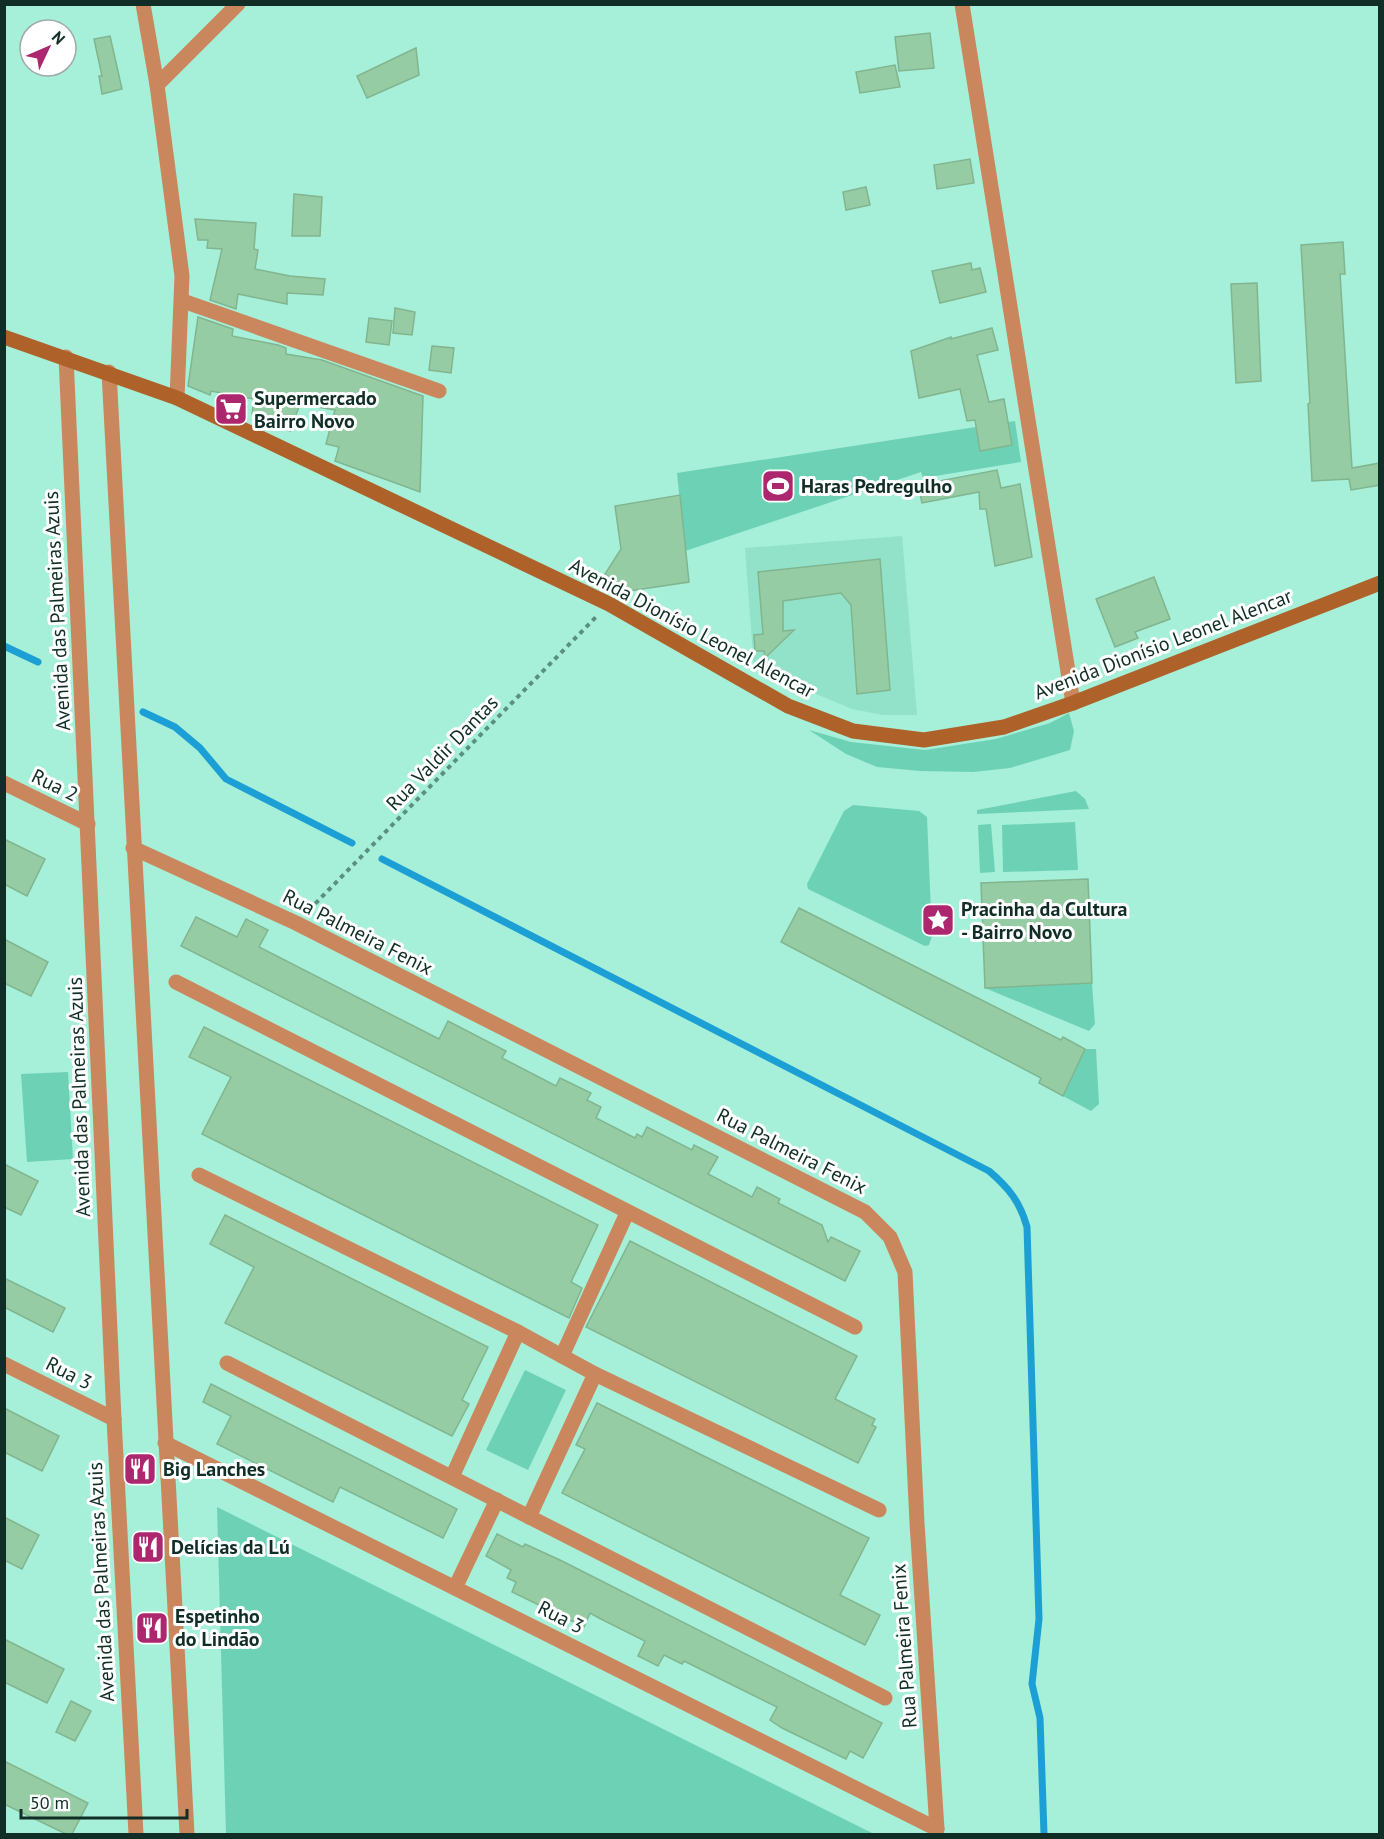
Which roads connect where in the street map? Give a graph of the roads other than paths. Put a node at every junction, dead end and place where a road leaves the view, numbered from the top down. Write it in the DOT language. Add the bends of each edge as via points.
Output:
graph roads {
  1 [pos="143,4"];
  2 [pos="238,4"];
  3 [pos="962,4"];
  4 [pos="157,85"];
  5 [pos="183,301"];
  6 [pos="4,337"];
  7 [pos="66,357"];
  8 [pos="109,372"];
  9 [pos="439,391"];
  10 [pos="177,398"];
  11 [pos="1380,583"];
  12 [pos="1073,703"];
  13 [pos="4,783"];
  14 [pos="88,824"];
  15 [pos="133,848"];
  16 [pos="176,982"];
  17 [pos="199,1175"];
  18 [pos="627,1212"];
  19 [pos="855,1327"];
  20 [pos="518,1332"];
  21 [pos="562,1356"];
  22 [pos="227,1363"];
  23 [pos="4,1364"];
  24 [pos="595,1374"];
  25 [pos="114,1419"];
  26 [pos="165,1443"];
  27 [pos="452,1477"];
  28 [pos="497,1500"];
  29 [pos="879,1510"];
  30 [pos="529,1517"];
  31 [pos="455,1588"];
  32 [pos="885,1698"];
  33 [pos="937,1829"];
  34 [pos="136,1834"];
  35 [pos="187,1834"];
  1 -- 4 [label="street"];
  2 -- 4 [label="street"];
  3 -- 12 [label="street"];
  4 -- 5 [label="street"];
  5 -- 9 [label="street"];
  5 -- 10 [label="street"];
  6 -- 7 [label="street, Avenida Dionísio Leonel Alencar"];
  7 -- 8 [label="street, Avenida Dionísio Leonel Alencar"];
  7 -- 14 [label="street, Avenida das Palmeiras Azuis"];
  8 -- 10 [label="street, Avenida Dionísio Leonel Alencar"];
  8 -- 15 [label="street"];
  10 -- 12 [label="street, Avenida Dionísio Leonel Alencar" via="609,604 788,706 854,732 924,740 1004,727"];
  11 -- 12 [label="street, Avenida Dionísio Leonel Alencar"];
  13 -- 14 [label="street, Rua 2"];
  14 -- 25 [label="street, Avenida das Palmeiras Azuis"];
  15 -- 26 [label="street"];
  15 -- 33 [label="street, Rua Palmeira Fenix" via="296,923 865,1212 890,1237 905,1272"];
  16 -- 18 [label="street"];
  17 -- 20 [label="street"];
  18 -- 19 [label="street"];
  18 -- 21 [label="street"];
  20 -- 21 [label="street"];
  20 -- 27 [label="street"];
  21 -- 24 [label="street"];
  22 -- 27 [label="street"];
  23 -- 25 [label="street, Rua 3"];
  24 -- 29 [label="street"];
  24 -- 30 [label="street"];
  25 -- 34 [label="street, Avenida das Palmeiras Azuis"];
  26 -- 31 [label="street, Rua 3"];
  26 -- 35 [label="street"];
  27 -- 28 [label="street"];
  28 -- 30 [label="street"];
  28 -- 31 [label="street"];
  30 -- 32 [label="street"];
  31 -- 33 [label="street, Rua 3"];
}
